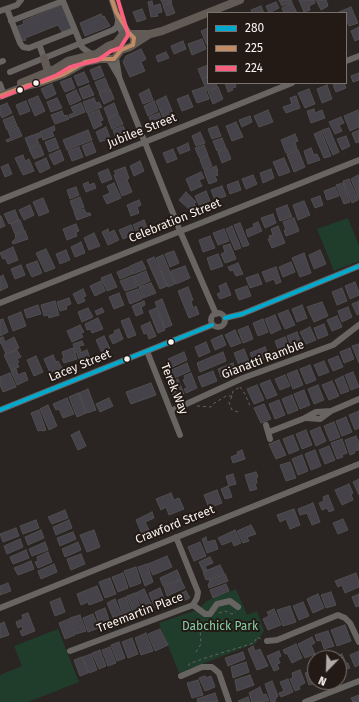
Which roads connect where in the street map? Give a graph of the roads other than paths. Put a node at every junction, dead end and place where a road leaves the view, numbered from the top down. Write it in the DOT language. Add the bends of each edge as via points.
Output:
graph roads {
  1 [pos="21,0"];
  2 [pos="112,0"];
  3 [pos="240,0"];
  4 [pos="6,9"];
  5 [pos="0,11"];
  6 [pos="116,12"];
  7 [pos="210,12"];
  8 [pos="207,13"];
  9 [pos="118,21"];
  10 [pos="11,22"];
  11 [pos="75,30"];
  12 [pos="127,34"];
  13 [pos="150,34"];
  14 [pos="39,44"];
  15 [pos="134,44"];
  16 [pos="81,45"];
  17 [pos="106,48"];
  18 [pos="93,55"];
  19 [pos="359,56"];
  20 [pos="111,59"];
  21 [pos="347,61"];
  22 [pos="77,66"];
  23 [pos="49,69"];
  24 [pos="10,72"];
  25 [pos="38,83"];
  26 [pos="290,84"];
  27 [pos="131,86"];
  28 [pos="124,89"];
  29 [pos="1,91"];
  30 [pos="145,142"];
  31 [pos="359,160"];
  32 [pos="0,200"];
  33 [pos="180,230"];
  34 [pos="359,266"];
  35 [pos="0,303"];
  36 [pos="216,314"];
  37 [pos="224,318"];
  38 [pos="212,325"];
  39 [pos="359,325"];
  40 [pos="147,351"];
  41 [pos="359,399"];
  42 [pos="0,410"];
  43 [pos="171,411"];
  44 [pos="266,425"];
  45 [pos="180,436"];
  46 [pos="359,464"];
  47 [pos="176,537"];
  48 [pos="193,605"];
  49 [pos="0,608"];
  50 [pos="237,610"];
  51 [pos="267,641"];
  52 [pos="359,642"];
  53 [pos="70,651"];
  54 [pos="181,676"];
  55 [pos="359,681"];
  56 [pos="229,702"];
  57 [pos="305,702"];
  1 -- 4 [label="street"];
  2 -- 6 [label="street"];
  3 -- 7 [label="main road"];
  4 -- 5 [label="street"];
  4 -- 10 [label="street"];
  6 -- 9 [label="street"];
  6 -- 12 [label="street"];
  8 -- 13 [label="main road"];
  9 -- 12 [label="street"];
  9 -- 16 [label="street" via="117,28"];
  10 -- 11 [label="street" via="63,1"];
  10 -- 14 [label="street" via="23,47 29,48"];
  11 -- 14 [label="street"];
  11 -- 16 [label="street"];
  12 -- 13 [label="main road"];
  12 -- 15 [label="main road" via="134,38"];
  12 -- 17 [label="main road"];
  13 -- 15 [label="main road"];
  14 -- 23 [label="street"];
  15 -- 20 [label="main road" via="121,50"];
  16 -- 18 [label="street"];
  16 -- 23 [label="street"];
  17 -- 18 [label="main road"];
  17 -- 20 [label="main road" via="104,53"];
  18 -- 23 [label="main road"];
  19 -- 21 [label="street"];
  20 -- 22 [label="main road" via="94,60"];
  20 -- 28 [label="street"];
  22 -- 23 [label="main road" via="56,74"];
  22 -- 25 [label="main road" via="64,74"];
  23 -- 24 [label="street"];
  23 -- 25 [label="main road" via="47,78"];
  23 -- 29 [label="main road"];
  25 -- 29 [label="main road"];
  26 -- 30 [label="street, Jubilee Street"];
  27 -- 28 [label="street"];
  28 -- 30 [label="street"];
  30 -- 32 [label="street, Jubilee Street"];
  30 -- 33 [label="street"];
  31 -- 33 [label="street, Celebration Street"];
  33 -- 35 [label="street, Celebration Street"];
  33 -- 36 [label="street"];
  34 -- 37 [label="street" via="242,314"];
  36 -- 37 [label="street"];
  36 -- 38 [label="street" via="212,317"];
  37 -- 38 [label="street" via="225,323 222,326"];
  38 -- 40 [label="street, Lacey Street"];
  39 -- 43 [label="street, Gianatti Ramble" via="333,345 243,378"];
  40 -- 42 [label="street, Lacey Street"];
  40 -- 43 [label="street, Terek Way"];
  41 -- 44 [label="street" via="320,419 305,418 270,435"];
  43 -- 45 [label="street, Terek Way"];
  46 -- 47 [label="street, Crawford Street"];
  47 -- 48 [label="street, Treemartin Place" via="198,592"];
  47 -- 49 [label="street, Crawford Street"];
  48 -- 50 [label="street" via="205,614 210,614 217,604 230,601"];
  48 -- 53 [label="street, Treemartin Place"];
  51 -- 52 [label="street" via="276,640 338,615 350,623"];
  54 -- 56 [label="street" via="202,667 212,667 219,673"];
  55 -- 57 [label="street"];
}
